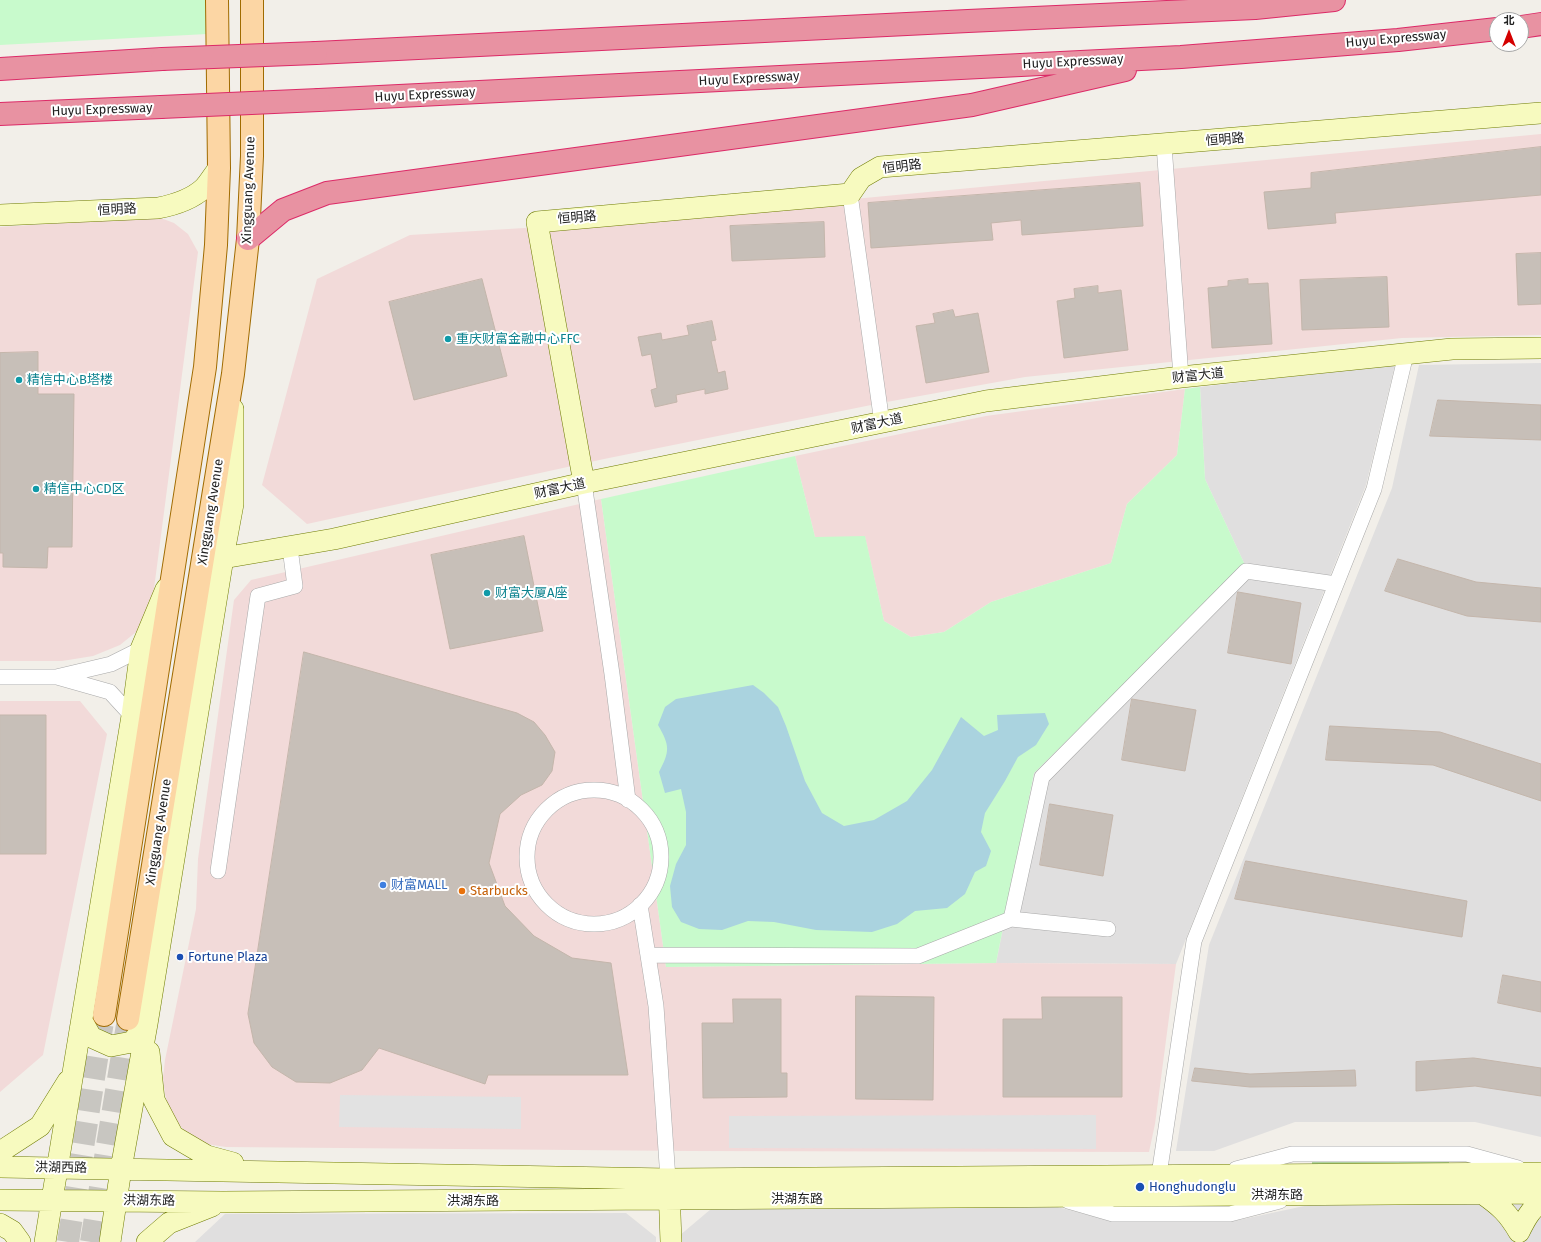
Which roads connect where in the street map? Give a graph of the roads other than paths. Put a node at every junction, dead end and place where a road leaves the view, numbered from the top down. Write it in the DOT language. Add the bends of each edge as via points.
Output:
graph roads {
  1 [pos="218,0"];
  2 [pos="252,0"];
  3 [pos="1334,0"];
  4 [pos="1541,24"];
  5 [pos="1529,26"];
  6 [pos="1489,30"];
  7 [pos="1181,57"];
  8 [pos="0,68"];
  9 [pos="1541,113"];
  10 [pos="0,114"];
  11 [pos="1164,145"];
  12 [pos="219,168"];
  13 [pos="850,194"];
  14 [pos="0,215"];
  15 [pos="248,239"];
  16 [pos="1541,348"];
  17 [pos="1406,354"];
  18 [pos="233,374"];
  19 [pos="1181,377"];
  20 [pos="882,423"];
  21 [pos="584,483"];
  22 [pos="290,548"];
  23 [pos="222,558"];
  24 [pos="173,573"];
  25 [pos="1336,584"];
  26 [pos="141,649"];
  27 [pos="0,677"];
  28 [pos="56,677"];
  29 [pos="132,716"];
  30 [pos="628,800"];
  31 [pos="218,871"];
  32 [pos="640,905"];
  33 [pos="1011,919"];
  34 [pos="1108,929"];
  35 [pos="648,955"];
  36 [pos="104,1015"];
  37 [pos="82,1021"];
  38 [pos="138,1022"];
  39 [pos="74,1070"];
  40 [pos="0,1152"];
  41 [pos="0,1167"];
  42 [pos="57,1167"];
  43 [pos="121,1169"];
  44 [pos="266,1171"];
  45 [pos="1539,1173"];
  46 [pos="1159,1175"];
  47 [pos="668,1178"];
  48 [pos="1541,1193"];
  49 [pos="1483,1194"];
  50 [pos="0,1200"];
  51 [pos="52,1200"];
  52 [pos="669,1200"];
  53 [pos="117,1201"];
  54 [pos="223,1202"];
  55 [pos="1541,1202"];
  56 [pos="0,1224"];
  57 [pos="1519,1237"];
  58 [pos="20,1242"];
  59 [pos="45,1242"];
  60 [pos="110,1242"];
  61 [pos="147,1242"];
  62 [pos="672,1242"];
  1 -- 12 [label="main road, Xingguang Avenue"];
  2 -- 15 [label="main road, Xingguang Avenue" via="252,156"];
  3 -- 8 [label="highway, bridge" via="1255,8"];
  4 -- 5 [label="highway"];
  6 -- 7 [label="highway, Huyu Expressway" via="1390,41"];
  7 -- 10 [label="highway, Huyu Expressway, bridge"];
  7 -- 15 [label="highway" via="972,105 327,193 283,210"];
  9 -- 11 [label="street, 恒明路"];
  11 -- 13 [label="street, 恒明路" via="880,167 861,178"];
  11 -- 19 [label="street"];
  12 -- 14 [label="street, 恒明路" via="204,188 174,205 158,208"];
  12 -- 24 [label="main road, Xingguang Avenue" via="216,245 205,367"];
  13 -- 20 [label="street"];
  13 -- 21 [label="street, 恒明路" via="537,222"];
  15 -- 18 [label="main road, Xingguang Avenue"];
  16 -- 17 [label="street, 财富大道" via="1452,349"];
  17 -- 19 [label="street, 财富大道"];
  17 -- 25 [label="street" via="1374,489"];
  18 -- 23 [label="street" via="233,497"];
  18 -- 38 [label="main road, Xingguang Avenue"];
  19 -- 20 [label="street, 财富大道" via="986,401"];
  20 -- 21 [label="street, 财富大道"];
  21 -- 22 [label="street, 财富大道"];
  21 -- 30 [label="street"];
  22 -- 23 [label="street, 财富大道"];
  22 -- 31 [label="street" via="295,586 258,596"];
  23 -- 38 [label="street"];
  24 -- 26 [label="street"];
  24 -- 36 [label="main road, Xingguang Avenue"];
  25 -- 33 [label="street" via="1246,571 1042,777"];
  25 -- 46 [label="street" via="1194,941"];
  26 -- 28 [label="street" via="111,664"];
  26 -- 29 [label="street"];
  27 -- 28 [label="street"];
  28 -- 29 [label="street" via="110,692"];
  29 -- 37 [label="street"];
  30 -- 32 [label="street" via="637,805 652,822 660,843 661,866 654,887"];
  30 -- 32 [label="street" via="618,794 596,790 574,793 554,802 539,818 530,837 527,859 531,880 542,899 558,913 578,922 600,923 622,918"];
  32 -- 35 [label="street"];
  33 -- 34 [label="street"];
  33 -- 35 [label="street" via="918,956"];
  35 -- 47 [label="street" via="656,1006"];
  37 -- 38 [label="street" via="91,1036 111,1046 132,1042"];
  37 -- 39 [label="street"];
  38 -- 43 [label="street"];
  38 -- 44 [label="street" via="154,1100 173,1136 207,1156"];
  39 -- 40 [label="street" via="40,1126"];
  39 -- 42 [label="street"];
  41 -- 42 [label="street, 洪湖西路"];
  42 -- 43 [label="street, 洪湖西路"];
  42 -- 51 [label="street"];
  43 -- 44 [label="street, 洪湖东路"];
  43 -- 53 [label="street"];
  44 -- 47 [label="street, 洪湖东路"];
  45 -- 46 [label="street, 洪湖东路"];
  46 -- 47 [label="street, 洪湖东路"];
  47 -- 52 [label="street"];
  48 -- 49 [label="street, 洪湖东路"];
  49 -- 52 [label="street, 洪湖东路"];
  49 -- 57 [label="street" via="1511,1218"];
  50 -- 51 [label="street"];
  51 -- 53 [label="street, 洪湖东路"];
  51 -- 59 [label="street"];
  52 -- 54 [label="street, 洪湖东路"];
  52 -- 62 [label="street"];
  53 -- 54 [label="street, 洪湖东路"];
  53 -- 60 [label="street"];
  54 -- 61 [label="street" via="169,1223"];
  55 -- 57 [label="street" via="1530,1212"];
  56 -- 58 [label="street" via="12,1231"];
}
